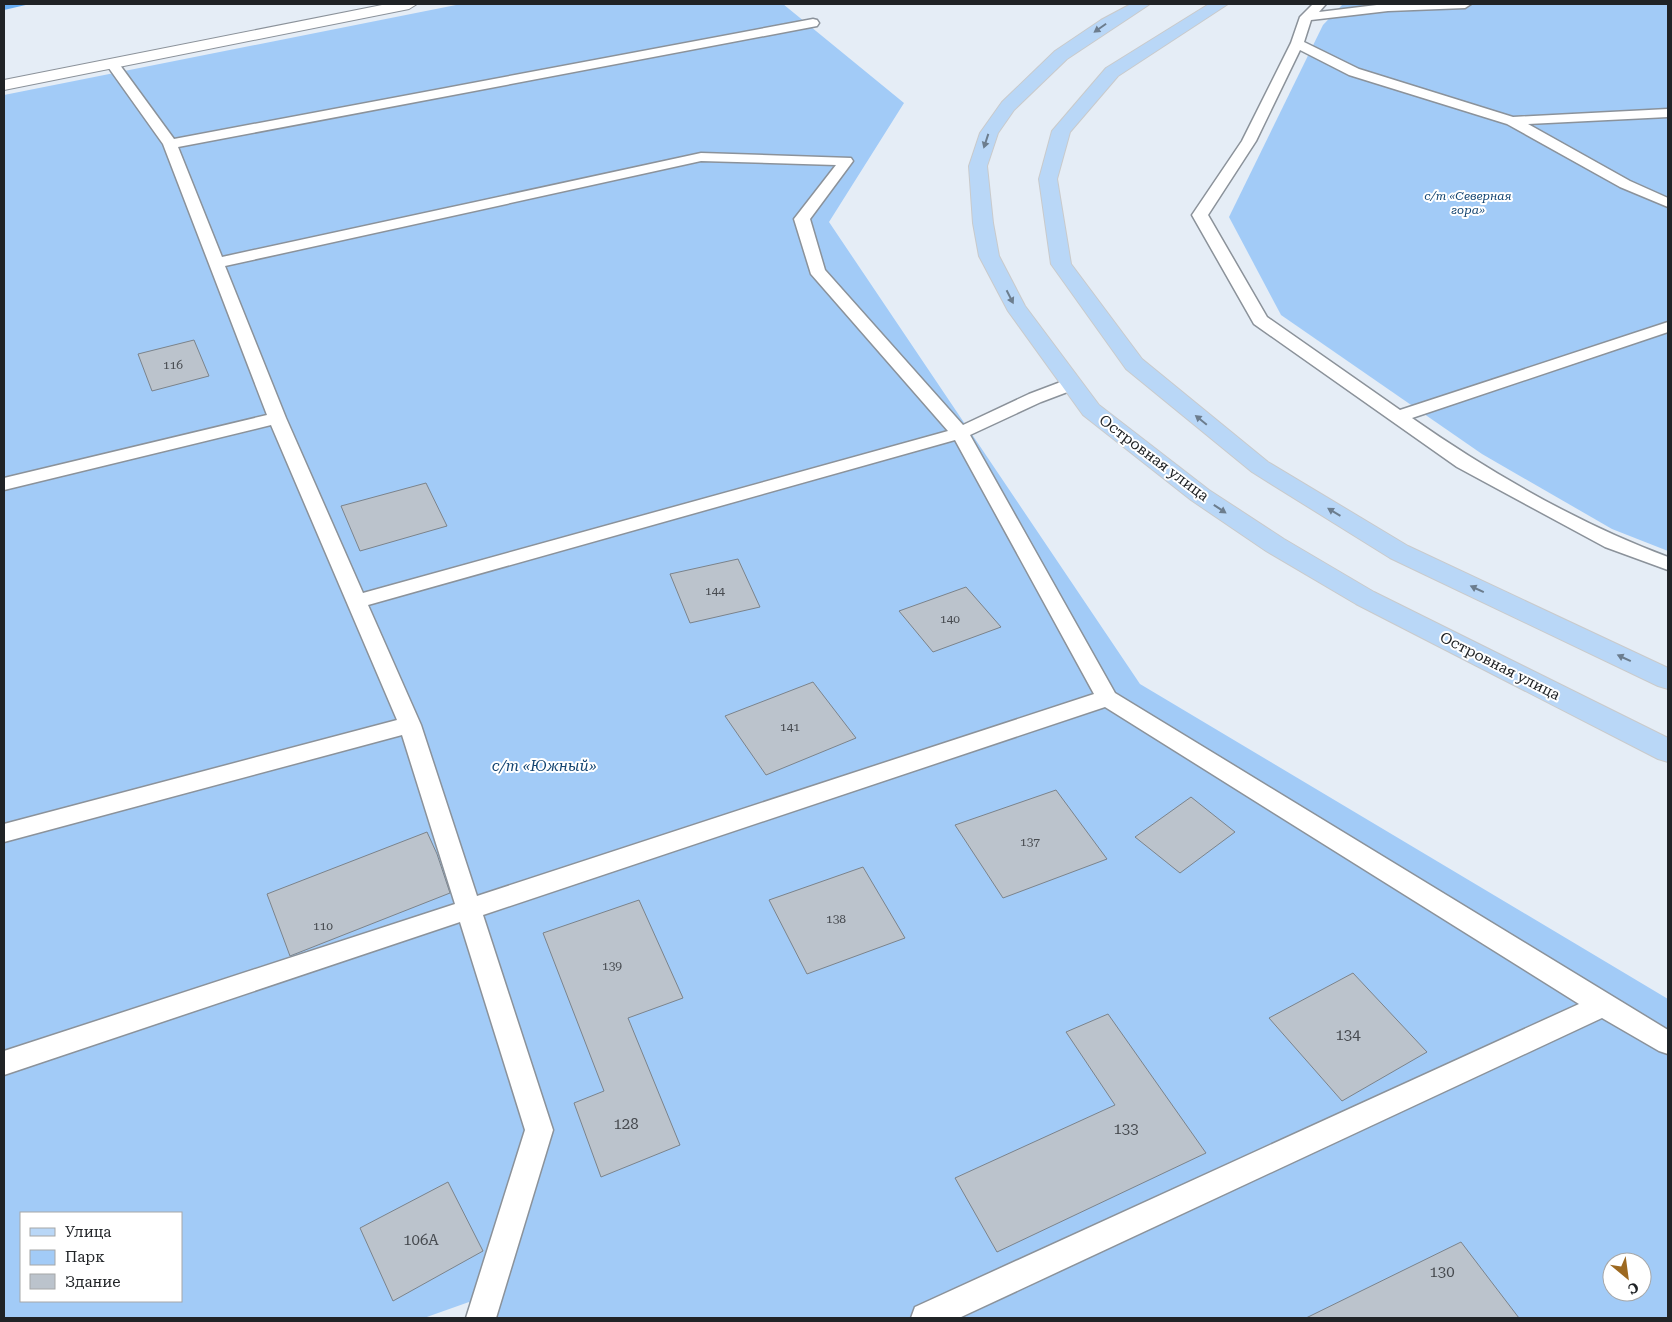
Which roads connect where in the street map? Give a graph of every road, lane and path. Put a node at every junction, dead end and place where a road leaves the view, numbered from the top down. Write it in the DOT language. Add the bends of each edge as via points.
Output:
graph roads {
  1 [pos="409,4"];
  2 [pos="1142,4"];
  3 [pos="1220,4"];
  4 [pos="1320,4"];
  5 [pos="1465,4"];
  6 [pos="1392,5"];
  7 [pos="1306,17"];
  8 [pos="813,23"];
  9 [pos="1297,43"];
  10 [pos="112,64"];
  11 [pos="4,85"];
  12 [pos="1668,113"];
  13 [pos="1512,121"];
  14 [pos="170,144"];
  15 [pos="1668,202"];
  16 [pos="217,263"];
  17 [pos="1668,326"];
  18 [pos="1072,384"];
  19 [pos="1397,417"];
  20 [pos="277,418"];
  21 [pos="960,434"];
  22 [pos="4,484"];
  23 [pos="1668,564"];
  24 [pos="357,601"];
  25 [pos="1668,679"];
  26 [pos="1107,698"];
  27 [pos="410,725"];
  28 [pos="1668,751"];
  29 [pos="4,833"];
  30 [pos="469,909"];
  31 [pos="1603,1005"];
  32 [pos="1668,1043"];
  33 [pos="4,1063"];
  34 [pos="481,1318"];
  35 [pos="926,1318"];
  1 -- 10 [label="street"];
  2 -- 18 [label="main road, Островная улица, one-way" via="1107,23 1061,55 1008,106 989,133 978,166 989,256 1015,307"];
  25 -- 3 [label="main road, one-way" via="1399,552 1260,467 1134,364 1061,264 1048,179 1061,131 1112,72"];
  4 -- 7 [label="lane"];
  5 -- 6 [label="lane"];
  6 -- 7 [label="lane"];
  7 -- 9 [label="lane"];
  8 -- 14 [label="lane"];
  9 -- 13 [label="lane" via="1354,72"];
  9 -- 19 [label="lane" via="1250,141 1200,215 1260,320"];
  10 -- 11 [label="street"];
  10 -- 14 [label="lane"];
  12 -- 13 [label="lane"];
  13 -- 15 [label="lane" via="1625,184"];
  14 -- 16 [label="lane"];
  16 -- 20 [label="lane"];
  16 -- 21 [label="lane" via="701,157 846,161 802,220 817,272"];
  17 -- 19 [label="lane"];
  18 -- 21 [label="lane"];
  18 -- 28 [label="main road, Островная улица, one-way" via="1091,410 1200,495 1275,545 1365,598"];
  19 -- 23 [label="lane" via="1464,463 1612,543"];
  20 -- 22 [label="lane"];
  20 -- 24 [label="lane"];
  21 -- 24 [label="lane"];
  21 -- 26 [label="lane"];
  24 -- 27 [label="lane"];
  26 -- 30 [label="lane"];
  26 -- 31 [label="lane"];
  27 -- 29 [label="lane"];
  27 -- 30 [label="lane"];
  30 -- 33 [label="lane"];
  30 -- 34 [label="lane" via="539,1130"];
  31 -- 32 [label="lane"];
  31 -- 35 [label="lane"];
}
